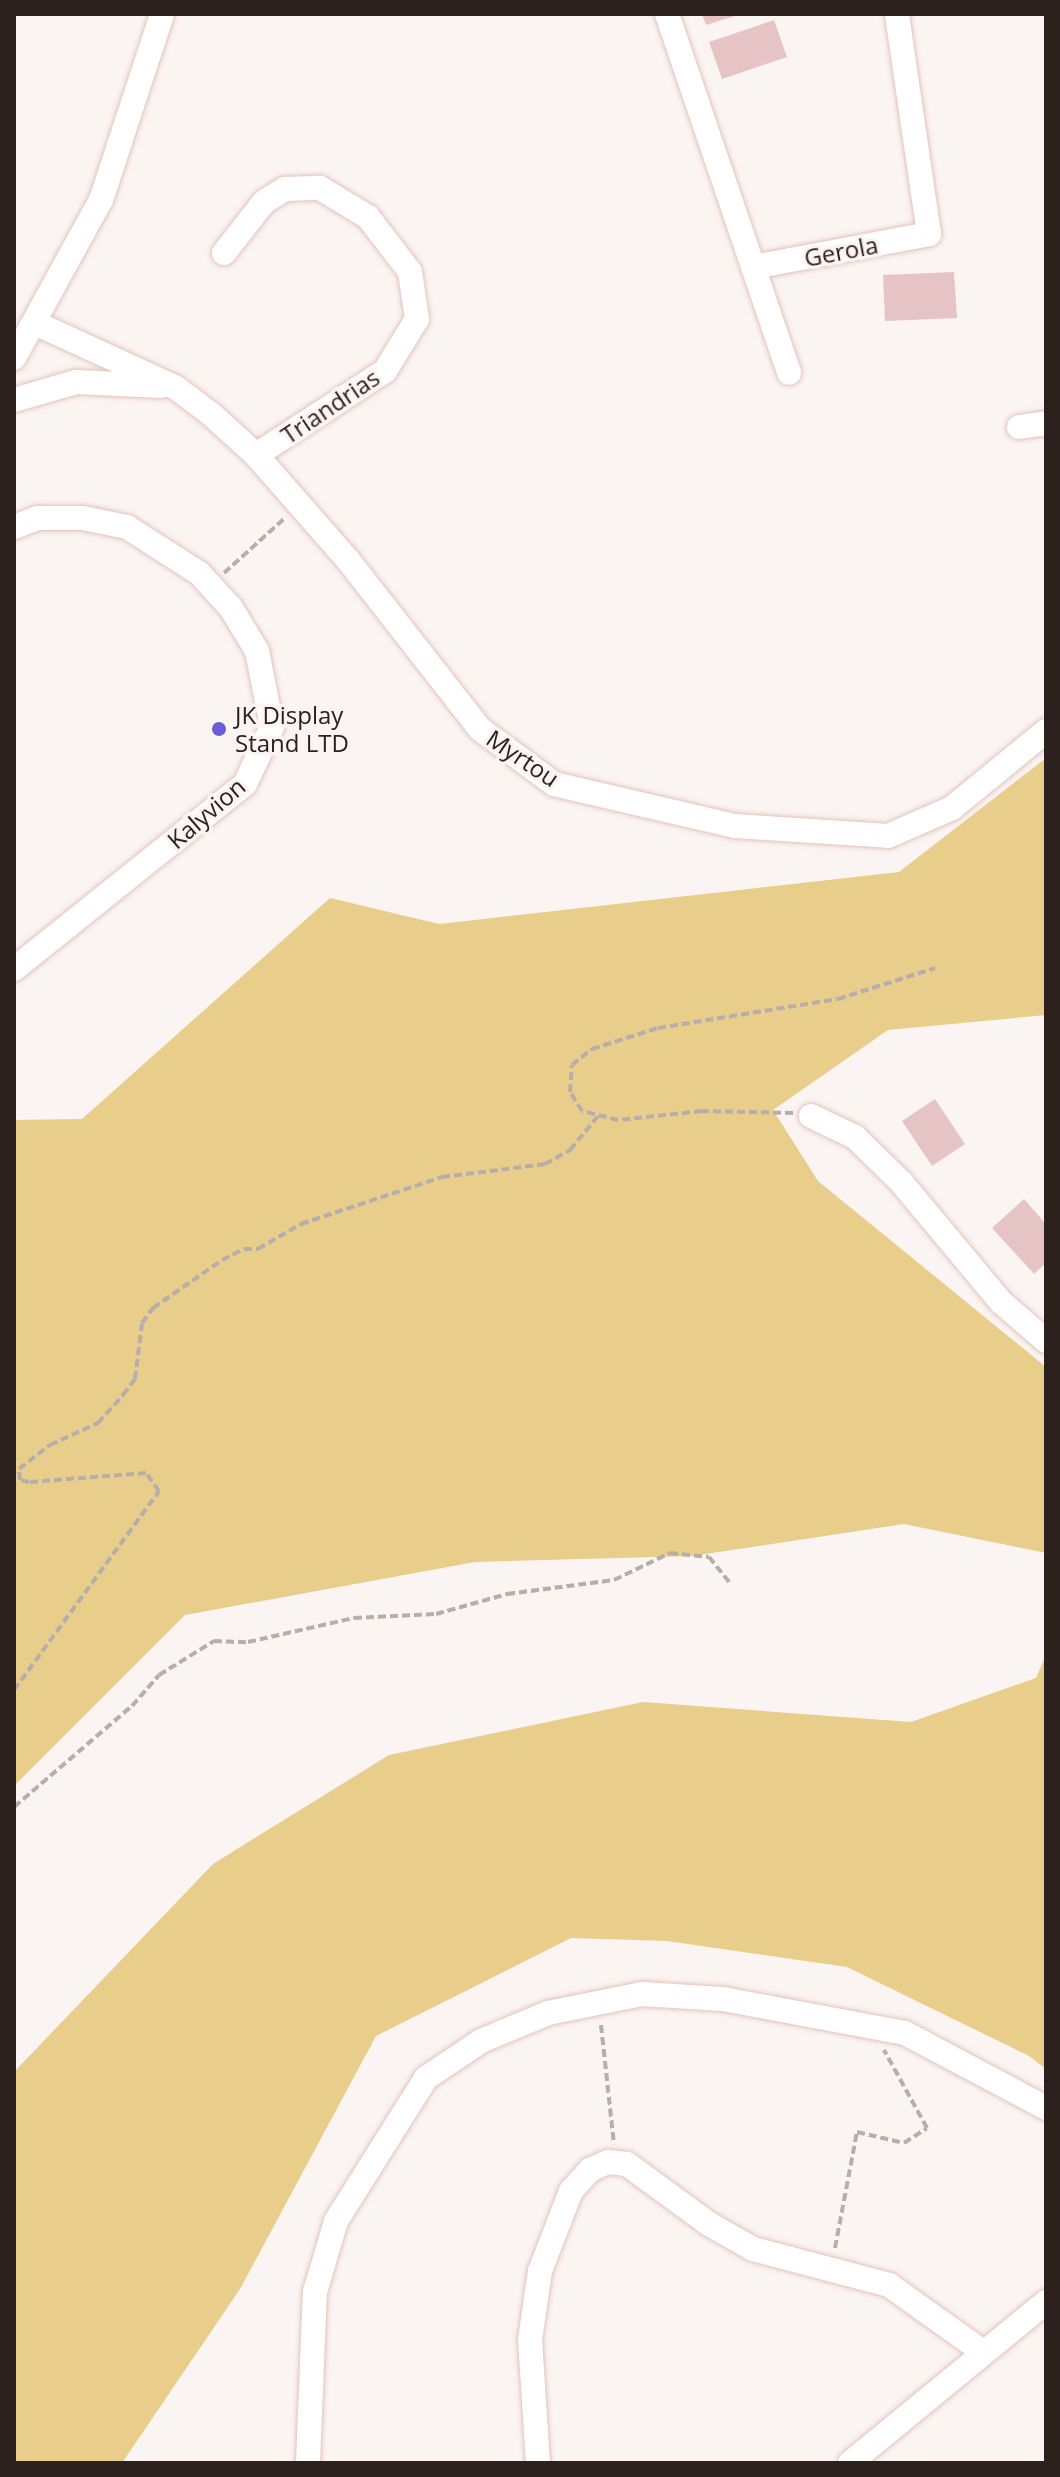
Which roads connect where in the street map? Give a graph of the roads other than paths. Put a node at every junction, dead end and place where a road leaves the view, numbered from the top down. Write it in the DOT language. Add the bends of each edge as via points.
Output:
graph roads {
  1 [pos="162,14"];
  2 [pos="667,14"];
  3 [pos="897,14"];
  4 [pos="224,253"];
  5 [pos="753,267"];
  6 [pos="35,323"];
  7 [pos="14,358"];
  8 [pos="789,373"];
  9 [pos="175,387"];
  10 [pos="14,400"];
  11 [pos="1046,423"];
  12 [pos="1019,427"];
  13 [pos="256,455"];
  14 [pos="14,527"];
  15 [pos="1046,731"];
  16 [pos="14,969"];
  17 [pos="811,1116"];
  18 [pos="1046,1341"];
  19 [pos="1046,2108"];
  20 [pos="1046,2302"];
  21 [pos="983,2352"];
  22 [pos="308,2463"];
  23 [pos="538,2463"];
  24 [pos="850,2463"];
  1 -- 6 [label="street" via="101,200"];
  2 -- 5 [label="street"];
  3 -- 5 [label="street, Gerola" via="929,234"];
  4 -- 13 [label="street, Triandrias" via="264,202 285,189 320,188 368,217 410,272 417,319 385,371"];
  5 -- 8 [label="street"];
  6 -- 7 [label="street"];
  6 -- 9 [label="street, Myrtou"];
  9 -- 10 [label="street" via="76,382"];
  9 -- 13 [label="street, Myrtou"];
  11 -- 12 [label="street"];
  13 -- 15 [label="street, Myrtou" via="420,647 480,729 554,784 735,826 888,836 952,808"];
  14 -- 16 [label="street, Kalyvion" via="38,518 83,518 127,527 166,549 211,586 257,651 272,727 245,784"];
  17 -- 18 [label="street" via="855,1137 901,1182 1001,1302"];
  19 -- 22 [label="street" via="905,2033 723,1999 642,1994 548,2013 481,2041 426,2078 336,2221 315,2292"];
  20 -- 21 [label="street"];
  21 -- 23 [label="street" via="889,2285 753,2249 627,2164 616,2163 590,2170 571,2191 540,2271 530,2340"];
  21 -- 24 [label="street"];
}
